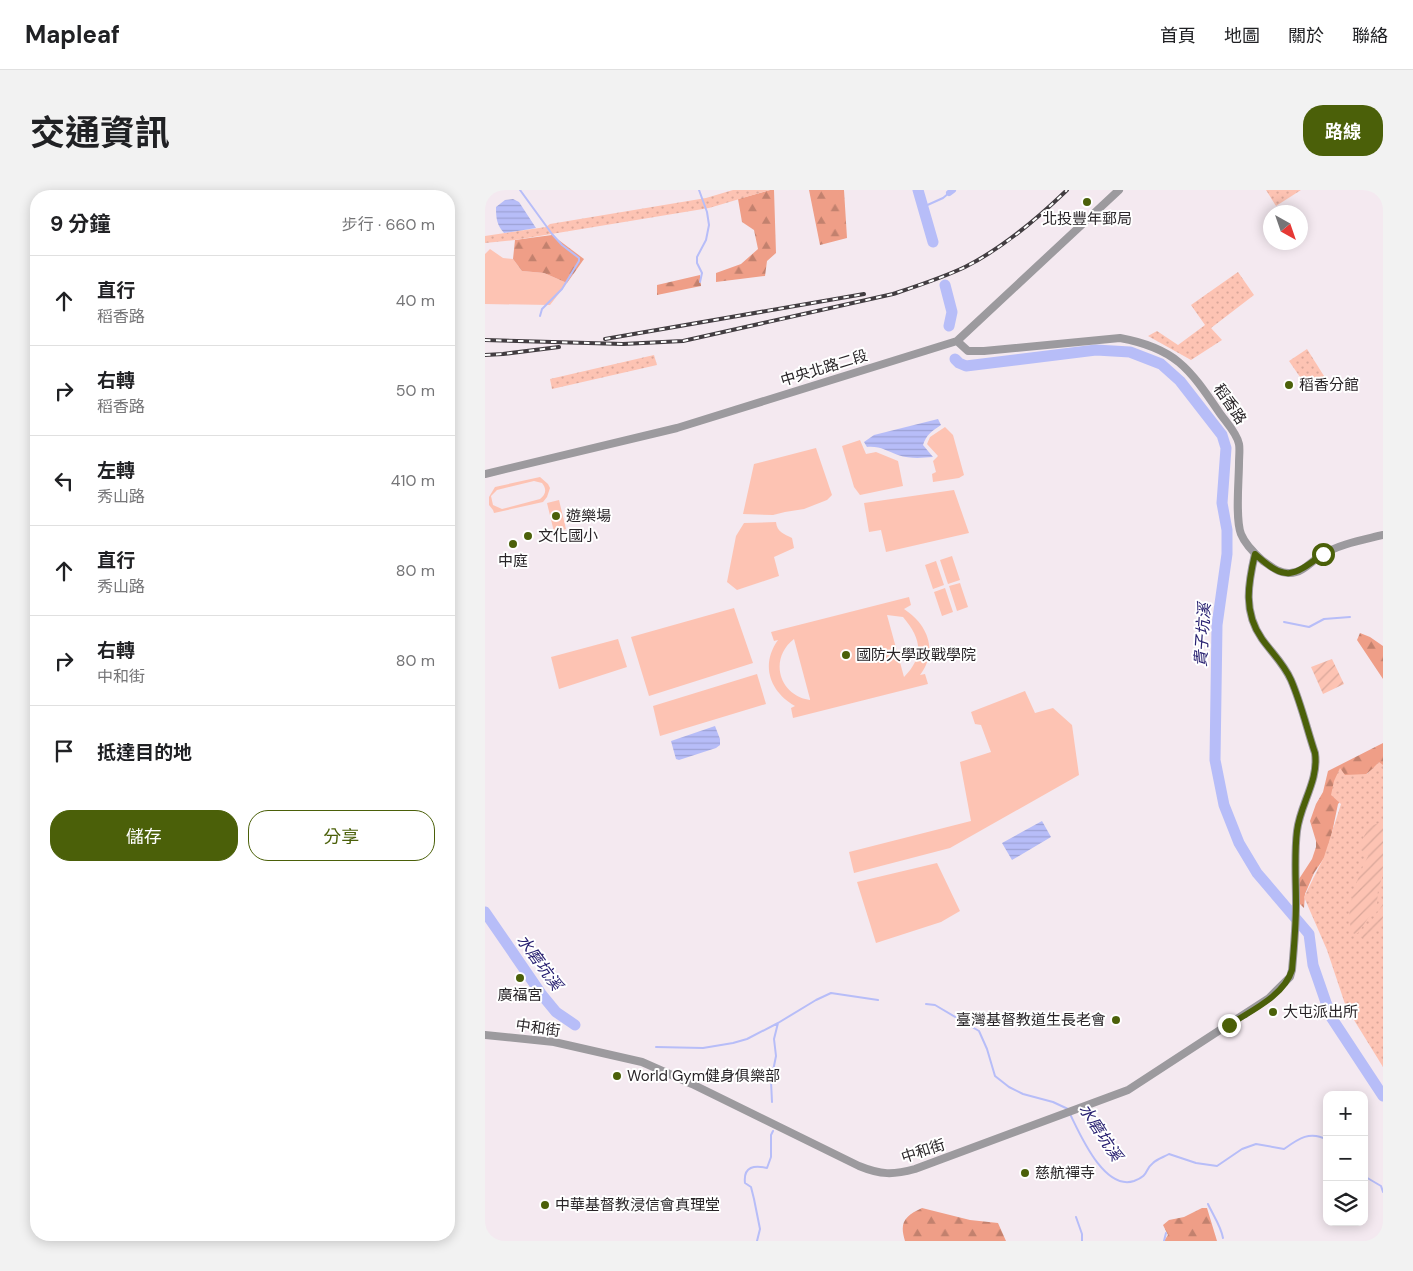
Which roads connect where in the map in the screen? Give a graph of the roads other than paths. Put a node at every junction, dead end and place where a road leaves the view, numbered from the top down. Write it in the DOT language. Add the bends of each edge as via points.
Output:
graph roads {
  1 [pos="1119,190"];
  2 [pos="957,341"];
  3 [pos="485,474"];
  4 [pos="1383,535"];
  5 [pos="1255,554"];
  6 [pos="485,1034"];
  1 -- 2 [label="street, 中央北路二段"];
  2 -- 3 [label="street, 中央北路二段" via="677,428"];
  2 -- 5 [label="street, 稻香路" via="968,350 984,351 1120,338 1145,344 1177,359 1205,391 1239,442 1239,525 1241,534"];
  4 -- 5 [label="street, 稻香路" via="1323,554 1291,574 1277,570"];
  5 -- 6 [label="street, 中和街" via="1248,587 1250,614 1261,638 1291,680 1317,763 1297,827 1292,970 1278,991 1261,1004 1127,1090 915,1169 899,1174 875,1172 641,1062 554,1042"];
}
